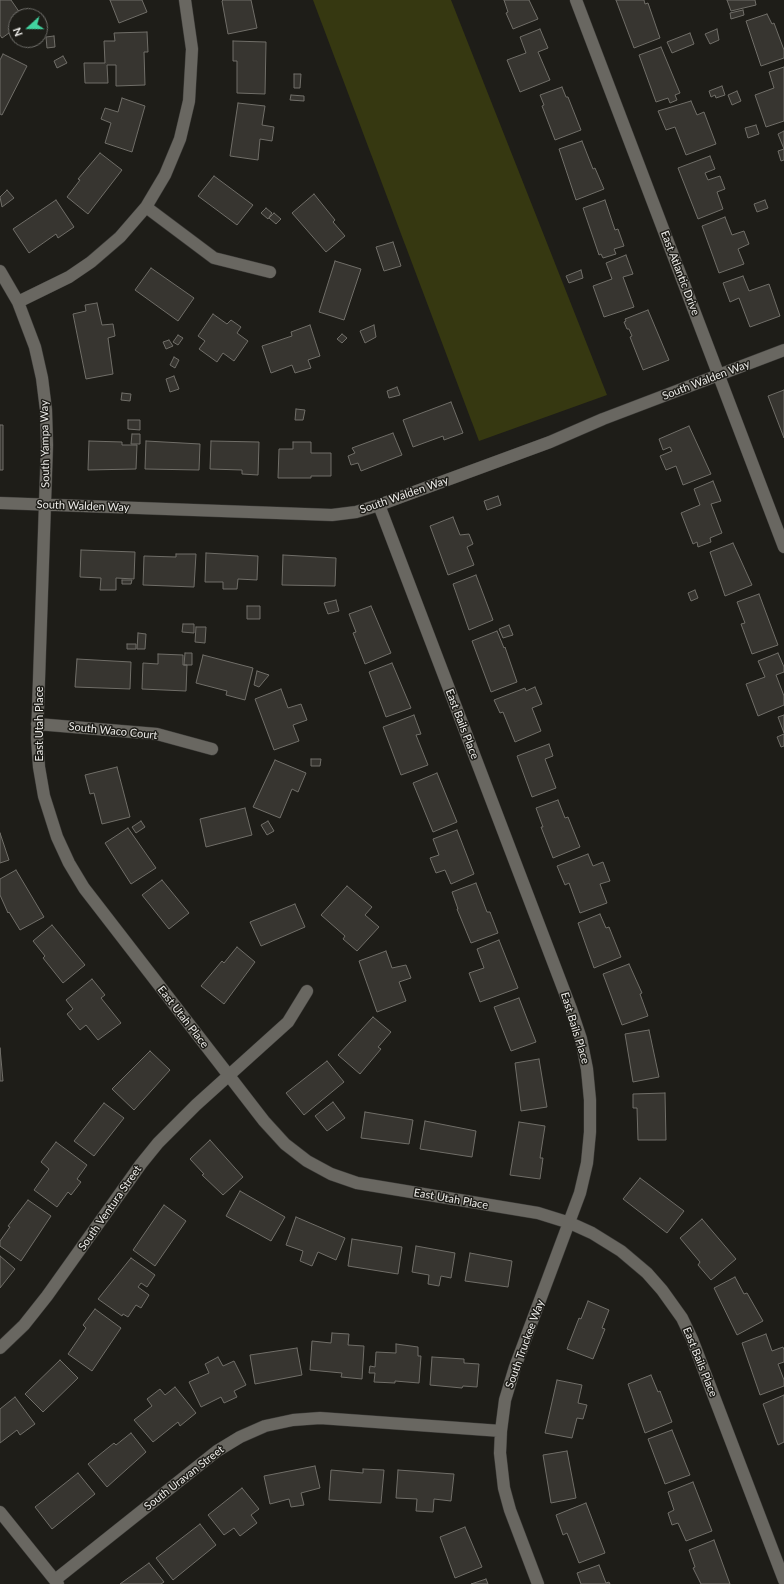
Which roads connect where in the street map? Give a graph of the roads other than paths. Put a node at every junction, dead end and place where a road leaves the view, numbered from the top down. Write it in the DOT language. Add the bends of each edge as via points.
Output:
graph roads {
  1 [pos="185,0"];
  2 [pos="576,0"];
  3 [pos="146,207"];
  4 [pos="0,271"];
  5 [pos="270,272"];
  6 [pos="18,302"];
  7 [pos="784,350"];
  8 [pos="719,375"];
  9 [pos="0,503"];
  10 [pos="45,505"];
  11 [pos="379,505"];
  12 [pos="784,547"];
  13 [pos="37,724"];
  14 [pos="212,749"];
  15 [pos="308,991"];
  16 [pos="229,1076"];
  17 [pos="570,1223"];
  18 [pos="0,1348"];
  19 [pos="501,1431"];
  20 [pos="0,1512"];
  21 [pos="784,1580"];
  22 [pos="57,1582"];
  23 [pos="538,1584"];
  1 -- 3 [label="street" via="192,49 189,101 180,139 165,175"];
  2 -- 8 [label="street, East Atlantic Drive"];
  3 -- 5 [label="street" via="214,258"];
  3 -- 6 [label="street" via="120,237 91,262 69,277"];
  4 -- 6 [label="street, South Yampa Way"];
  6 -- 10 [label="street, South Yampa Way" via="35,347 43,386 47,445"];
  7 -- 8 [label="street, South Walden Way"];
  8 -- 11 [label="street, South Walden Way" via="550,442"];
  8 -- 12 [label="street, East Atlantic Drive"];
  9 -- 10 [label="street, South Walden Way"];
  10 -- 11 [label="street, South Walden Way" via="332,515 356,512"];
  10 -- 13 [label="street, East Utah Place"];
  11 -- 17 [label="street, East Bails Place" via="581,1039 590,1100 590,1132 587,1163"];
  13 -- 14 [label="street, South Waco Court" via="157,734"];
  13 -- 16 [label="street, East Utah Place" via="39,767 44,796 57,837 69,863 84,888"];
  15 -- 16 [label="street" via="288,1022"];
  16 -- 17 [label="street, East Utah Place" via="264,1122 285,1144 307,1161 331,1174 357,1183 538,1213"];
  16 -- 18 [label="street, South Ventura Street" via="158,1143 48,1296 24,1325"];
  17 -- 19 [label="street, South Truckee Way" via="515,1367 505,1400"];
  17 -- 21 [label="street, East Bails Place" via="621,1250 647,1273 682,1318"];
  19 -- 22 [label="street, South Uravan Street" via="320,1418 292,1420 266,1426 216,1451"];
  19 -- 23 [label="street, South Truckee Way" via="500,1454 504,1488"];
  20 -- 22 [label="street"];
}
